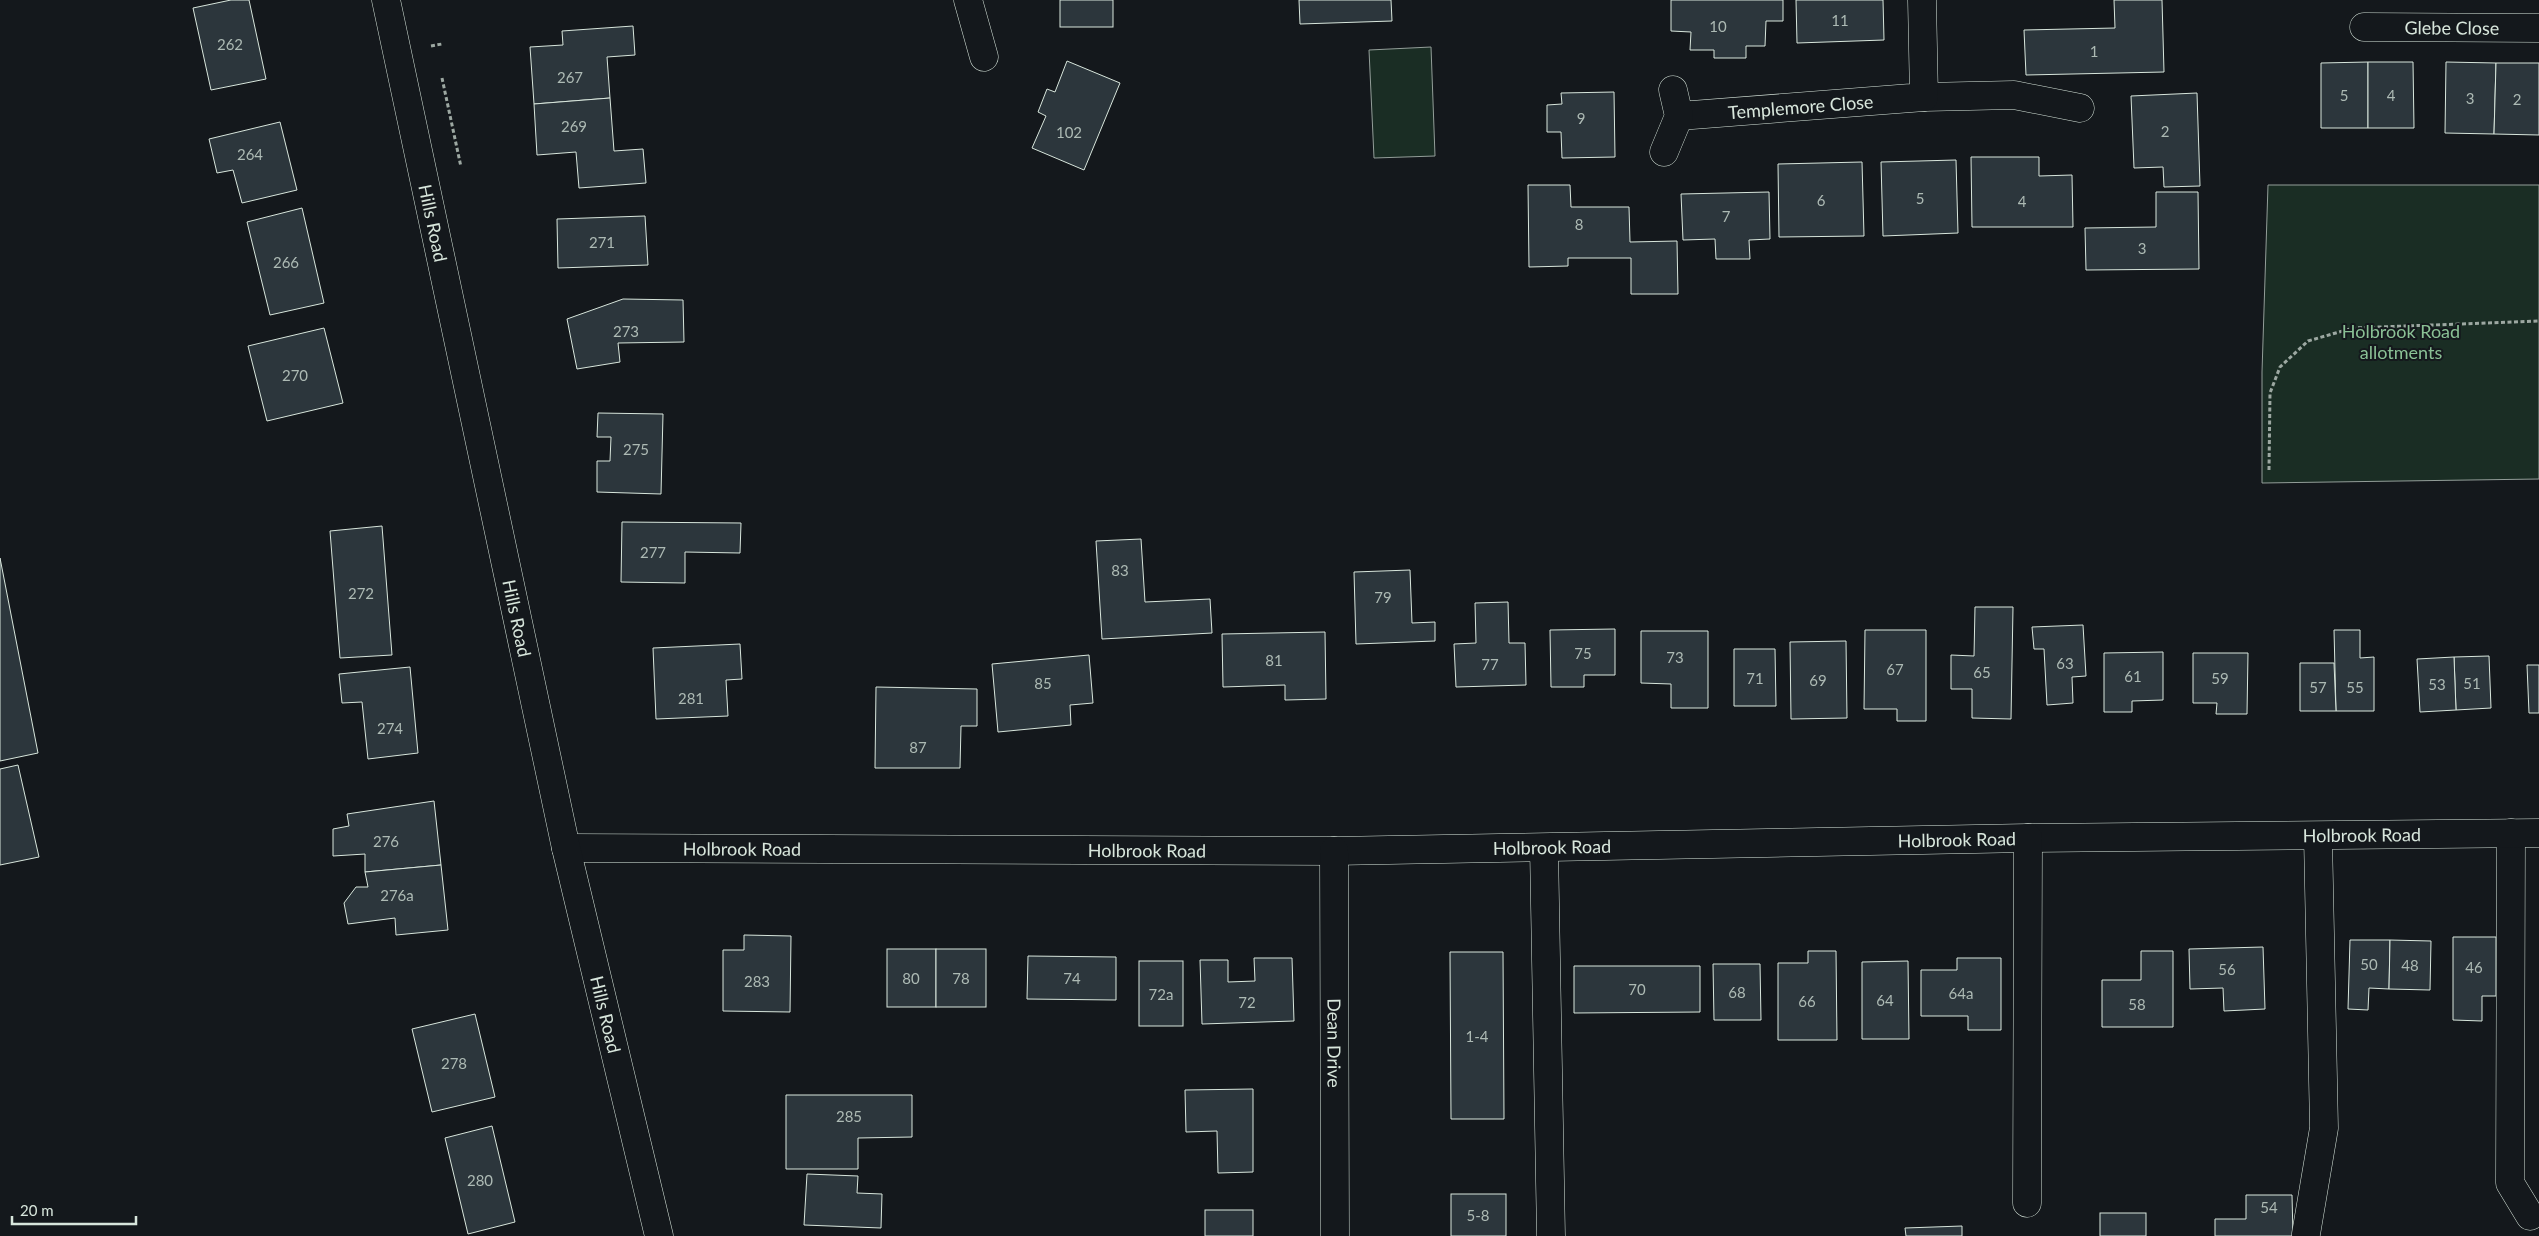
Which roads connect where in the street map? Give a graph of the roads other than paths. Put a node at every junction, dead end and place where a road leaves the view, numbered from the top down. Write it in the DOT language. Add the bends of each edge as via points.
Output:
graph roads {
  1 [pos="386,0"];
  2 [pos="968,0"];
  3 [pos="1922,0"];
  4 [pos="2364,27"];
  5 [pos="2539,28"];
  6 [pos="984,57"];
  7 [pos="1673,90"];
  8 [pos="1924,97"];
  9 [pos="2080,108"];
  10 [pos="1678,116"];
  11 [pos="1664,152"];
  12 [pos="2539,833"];
  13 [pos="2511,834"];
  14 [pos="2318,837"];
  15 [pos="2028,838"];
  16 [pos="566,848"];
  17 [pos="1544,848"];
  18 [pos="1334,851"];
  19 [pos="2027,1203"];
  20 [pos="2530,1216"];
  21 [pos="2306,1234"];
  22 [pos="659,1236"];
  23 [pos="1336,1236"];
  24 [pos="1552,1236"];
  1 -- 16 [label="street, Hills Road"];
  2 -- 6 [label="street"];
  3 -- 8 [label="street"];
  4 -- 5 [label="street, Glebe Close"];
  7 -- 10 [label="street"];
  8 -- 9 [label="street, Templemore Close" via="2014,95"];
  8 -- 10 [label="street, Templemore Close"];
  10 -- 11 [label="street"];
  12 -- 13 [label="street, Holbrook Road"];
  13 -- 14 [label="street, Holbrook Road"];
  13 -- 20 [label="street" via="2510,1183"];
  14 -- 15 [label="street, Holbrook Road"];
  14 -- 21 [label="street" via="2324,1128"];
  15 -- 17 [label="street, Holbrook Road"];
  15 -- 19 [label="street"];
  16 -- 18 [label="street, Holbrook Road"];
  16 -- 22 [label="street, Hills Road"];
  17 -- 18 [label="street, Holbrook Road"];
  17 -- 24 [label="street"];
  18 -- 23 [label="street, Dean Drive"];
}
